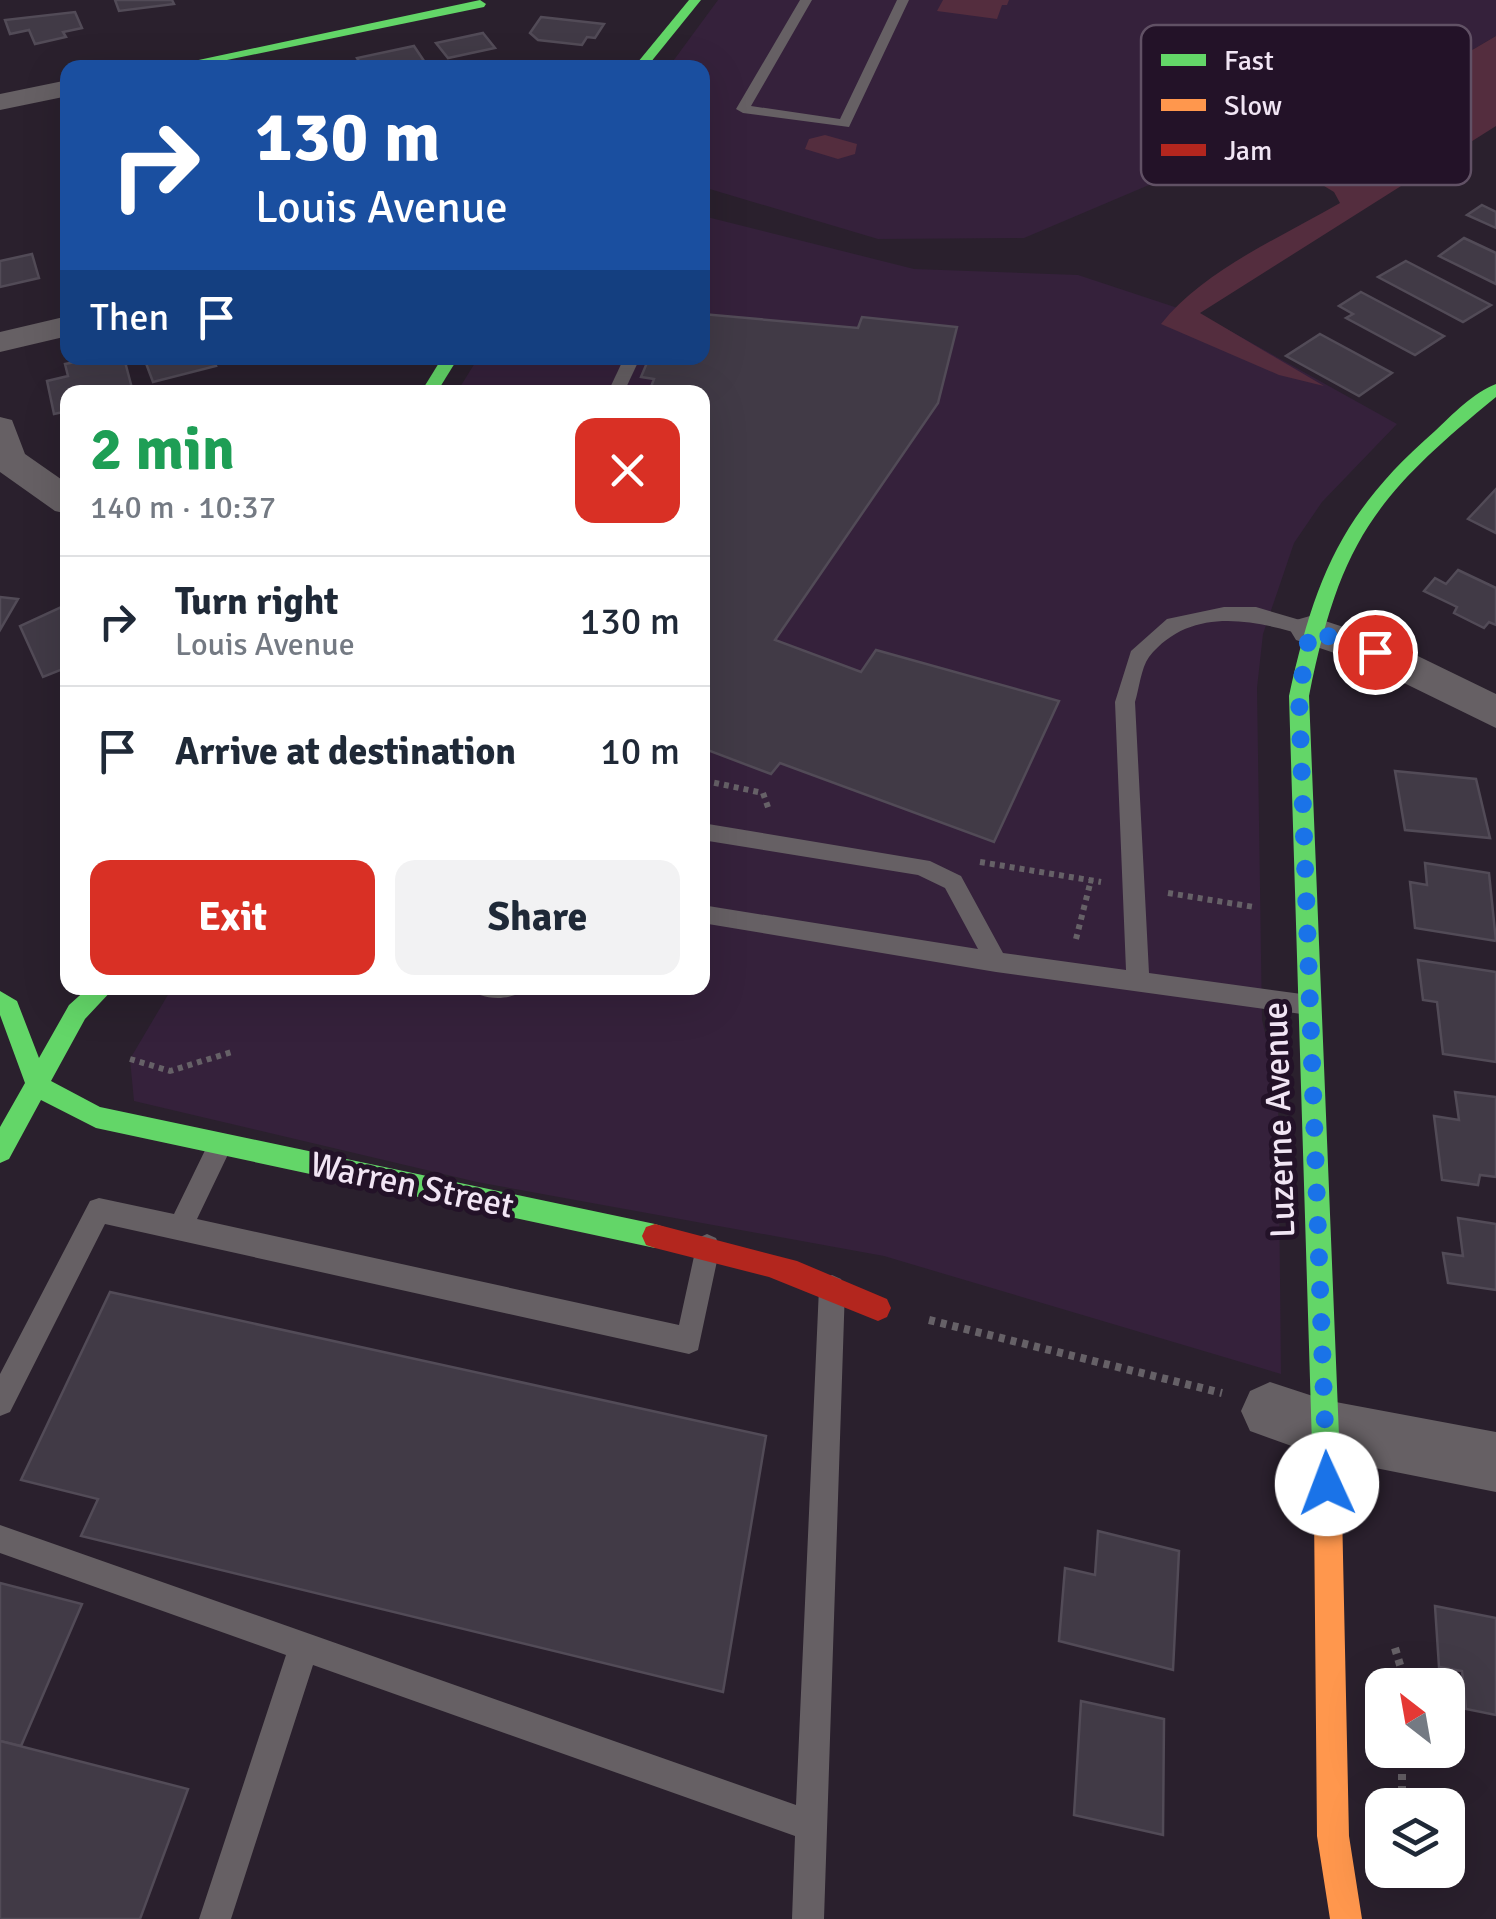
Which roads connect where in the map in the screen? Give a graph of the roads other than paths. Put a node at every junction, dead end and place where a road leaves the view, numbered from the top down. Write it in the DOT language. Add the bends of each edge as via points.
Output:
graph roads {
  1 [pos="695,0"];
  2 [pos="806,0"];
  3 [pos="903,0"];
  4 [pos="480,4"];
  5 [pos="206,60"];
  6 [pos="646,60"];
  7 [pos="60,90"];
  8 [pos="0,102"];
  9 [pos="60,328"];
  10 [pos="0,342"];
  11 [pos="1496,389"];
  12 [pos="0,428"];
  13 [pos="60,496"];
  14 [pos="1310,630"];
  15 [pos="1496,712"];
  16 [pos="710,833"];
  17 [pos="710,915"];
  18 [pos="996,962"];
  19 [pos="1138,980"];
  20 [pos="78,995"];
  21 [pos="95,995"];
  22 [pos="0,1001"];
  23 [pos="1309,1004"];
  24 [pos="77,1012"];
  25 [pos="38,1086"];
  26 [pos="221,1144"];
  27 [pos="0,1151"];
  28 [pos="180,1228"];
  29 [pos="706,1247"];
  30 [pos="832,1285"];
  31 [pos="878,1308"];
  32 [pos="0,1402"];
  33 [pos="1270,1411"];
  34 [pos="1325,1428"];
  35 [pos="1496,1462"];
  36 [pos="0,1540"];
  37 [pos="304,1647"];
  38 [pos="811,1826"];
  39 [pos="215,1919"];
  40 [pos="808,1919"];
  41 [pos="1346,1919"];
  1 -- 6 [label="street"];
  2 -- 3 [label="lane" via="743,109 844,124"];
  4 -- 5 [label="street"];
  7 -- 8 [label="street"];
  9 -- 10 [label="street"];
  11 -- 14 [label="street, Luzerne Avenue" via="1376,492 1320,589"];
  12 -- 13 [label="street" via="8,460"];
  14 -- 15 [label="street" via="1375,652"];
  14 -- 19 [label="lane" via="1256,614 1224,614 1174,624 1138,656 1125,702"];
  14 -- 23 [label="street, Luzerne Avenue" via="1298,719"];
  16 -- 18 [label="lane" via="922,867 954,882"];
  17 -- 18 [label="lane"];
  18 -- 19 [label="lane"];
  19 -- 23 [label="lane"];
  20 -- 24 [label="street"];
  21 -- 24 [label="street"];
  22 -- 25 [label="street"];
  23 -- 34 [label="street, Luzerne Avenue"];
  24 -- 25 [label="street"];
  25 -- 26 [label="street, Warren Street" via="96,1117"];
  25 -- 27 [label="street"];
  26 -- 28 [label="lane"];
  26 -- 29 [label="street, Warren Street"];
  28 -- 29 [label="lane" via="689,1341"];
  28 -- 32 [label="lane" via="99,1210"];
  29 -- 30 [label="street, Warren Street"];
  30 -- 31 [label="street, Warren Street"];
  30 -- 38 [label="lane"];
  33 -- 34 [label="street"];
  34 -- 35 [label="street"];
  34 -- 41 [label="street, Luzerne Avenue" via="1333,1836"];
  36 -- 37 [label="lane"];
  37 -- 38 [label="lane"];
  37 -- 39 [label="lane"];
  38 -- 40 [label="lane"];
}
